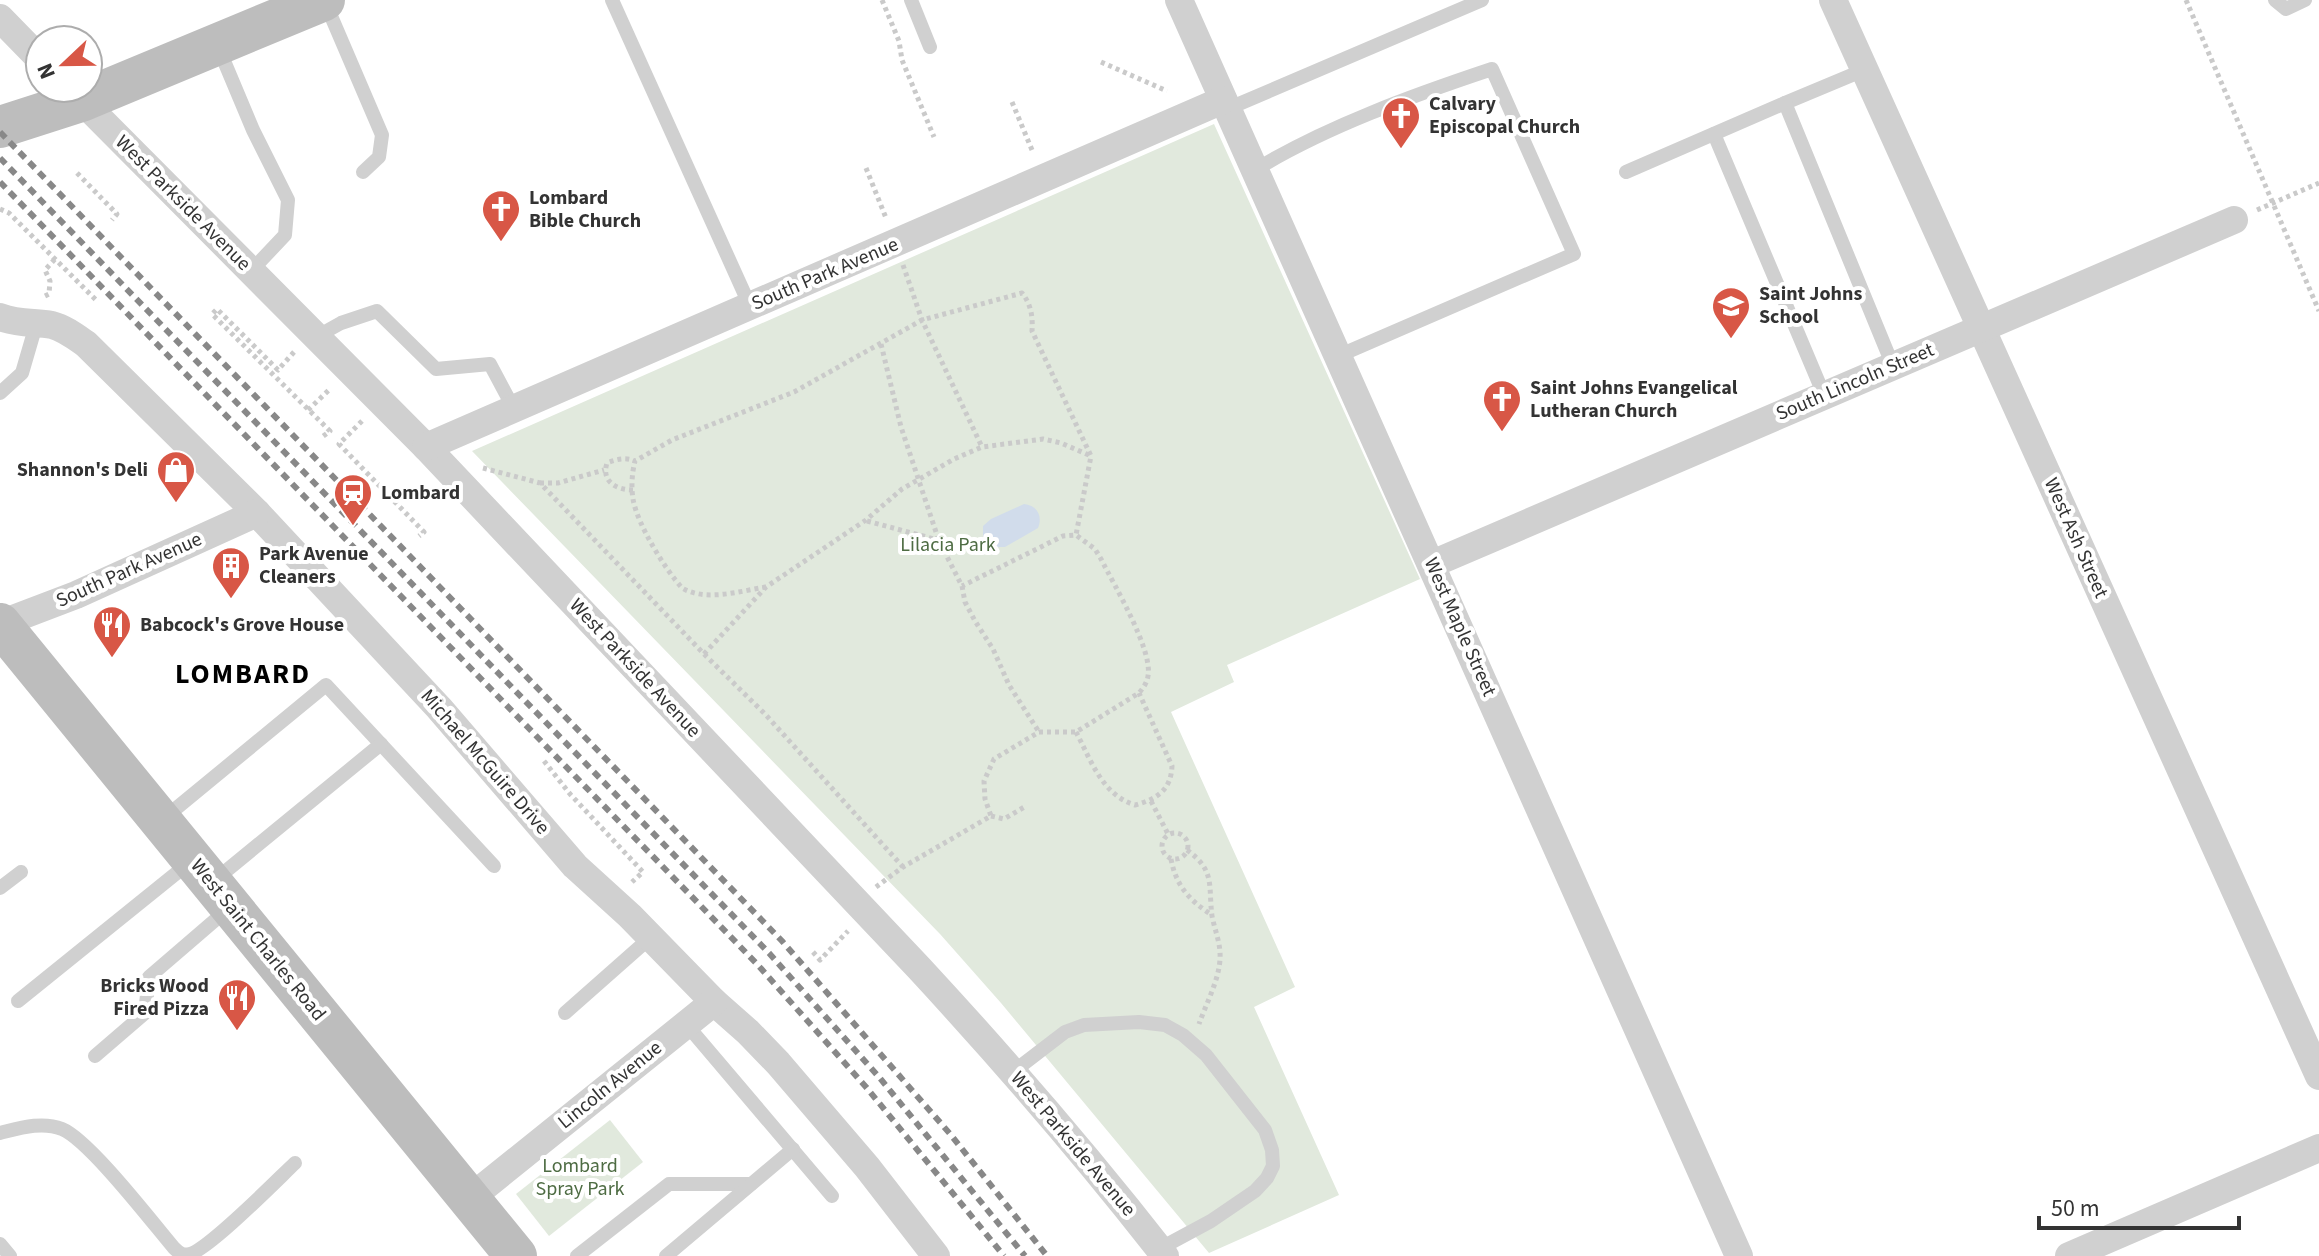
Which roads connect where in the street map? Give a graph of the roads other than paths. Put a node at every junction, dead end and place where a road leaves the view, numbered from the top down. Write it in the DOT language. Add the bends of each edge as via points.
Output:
graph roads {
  1 [pos="612,0"];
  2 [pos="911,0"];
  3 [pos="1179,0"];
  4 [pos="1482,0"];
  5 [pos="1833,0"];
  6 [pos="2275,0"];
  7 [pos="2305,0"];
  8 [pos="319,1"];
  9 [pos="0,18"];
  10 [pos="24,43"];
  11 [pos="217,45"];
  12 [pos="930,47"];
  13 [pos="1864,70"];
  14 [pos="104,84"];
  15 [pos="1785,103"];
  16 [pos="52,104"];
  17 [pos="85,104"];
  18 [pos="1225,104"];
  19 [pos="0,127"];
  20 [pos="1714,134"];
  21 [pos="1255,170"];
  22 [pos="363,172"];
  23 [pos="1626,172"];
  24 [pos="2234,220"];
  25 [pos="251,271"];
  26 [pos="750,306"];
  27 [pos="36,312"];
  28 [pos="0,317"];
  29 [pos="1981,329"];
  30 [pos="305,344"];
  31 [pos="1338,356"];
  32 [pos="1893,366"];
  33 [pos="0,393"];
  34 [pos="1824,395"];
  35 [pos="514,409"];
  36 [pos="426,447"];
  37 [pos="257,513"];
  38 [pos="1432,564"];
  39 [pos="0,624"];
  40 [pos="381,744"];
  41 [pos="161,821"];
  42 [pos="494,866"];
  43 [pos="21,872"];
  44 [pos="212,883"];
  45 [pos="0,888"];
  46 [pos="651,937"];
  47 [pos="18,1001"];
  48 [pos="714,1002"];
  49 [pos="565,1013"];
  50 [pos="686,1024"];
  51 [pos="95,1056"];
  52 [pos="1013,1072"];
  53 [pos="2319,1076"];
  54 [pos="0,1133"];
  55 [pos="2319,1148"];
  56 [pos="793,1149"];
  57 [pos="295,1163"];
  58 [pos="751,1184"];
  59 [pos="832,1196"];
  60 [pos="469,1199"];
  61 [pos="0,1244"];
  62 [pos="1162,1252"];
  63 [pos="10,1256"];
  64 [pos="516,1256"];
  65 [pos="577,1256"];
  66 [pos="666,1256"];
  67 [pos="936,1256"];
  68 [pos="1739,1256"];
  69 [pos="2069,1256"];
  1 -- 26 [label="lane"];
  2 -- 12 [label="lane"];
  3 -- 18 [label="street, West Maple Street"];
  4 -- 18 [label="lane"];
  5 -- 13 [label="street, West Ash Street"];
  6 -- 7 [label="lane" via="2286,9"];
  8 -- 11 [label="main road"];
  8 -- 22 [label="lane" via="382,135 379,157"];
  9 -- 10 [label="street"];
  11 -- 14 [label="main road"];
  11 -- 25 [label="lane" via="288,200 285,235"];
  13 -- 15 [label="lane"];
  13 -- 29 [label="street, West Ash Street"];
  15 -- 20 [label="lane"];
  15 -- 32 [label="lane"];
  16 -- 19 [label="main road"];
  17 -- 25 [label="street, West Parkside Avenue"];
  18 -- 21 [label="street, West Maple Street"];
  18 -- 26 [label="street, South Park Avenue"];
  20 -- 23 [label="lane"];
  20 -- 34 [label="lane"];
  21 -- 31 [label="street, West Maple Street"];
  21 -- 31 [label="lane" via="1289,150 1492,69 1574,254"];
  24 -- 29 [label="street, South Lincoln Street"];
  25 -- 30 [label="street, West Parkside Avenue"];
  26 -- 35 [label="street, South Park Avenue"];
  27 -- 28 [label="street, Michael McGuire Drive" via="14,322"];
  27 -- 33 [label="lane" via="22,373"];
  27 -- 37 [label="street, Michael McGuire Drive" via="86,344"];
  29 -- 32 [label="street, South Lincoln Street"];
  29 -- 53 [label="street, West Ash Street"];
  30 -- 35 [label="lane" via="341,323 377,311 436,369 490,364"];
  30 -- 36 [label="street, West Parkside Avenue"];
  31 -- 38 [label="street, West Maple Street"];
  32 -- 34 [label="street, South Lincoln Street"];
  34 -- 38 [label="street, South Lincoln Street"];
  35 -- 36 [label="street, South Park Avenue"];
  36 -- 52 [label="street, West Parkside Avenue"];
  37 -- 39 [label="street, South Park Avenue"];
  37 -- 46 [label="street, Michael McGuire Drive" via="439,708 575,866"];
  38 -- 68 [label="street, West Maple Street"];
  39 -- 41 [label="main road, West Saint Charles Road"];
  40 -- 41 [label="lane" via="326,685"];
  40 -- 42 [label="lane"];
  40 -- 44 [label="lane"];
  41 -- 44 [label="main road, West Saint Charles Road"];
  43 -- 45 [label="lane"];
  44 -- 47 [label="lane"];
  44 -- 51 [label="lane" via="149,977 145,1013"];
  44 -- 60 [label="main road, West Saint Charles Road"];
  46 -- 48 [label="street, Michael McGuire Drive"];
  46 -- 49 [label="lane"];
  48 -- 50 [label="street, Lincoln Avenue"];
  48 -- 67 [label="street, Michael McGuire Drive" via="778,1063"];
  50 -- 56 [label="lane"];
  50 -- 60 [label="street, Lincoln Avenue"];
  52 -- 62 [label="street, West Parkside Avenue"];
  52 -- 62 [label="lane" via="1065,1032 1084,1025 1165,1025 1206,1055 1265,1130 1273,1166 1255,1191"];
  54 -- 57 [label="lane" via="36,1126 69,1133 174,1248 187,1255 206,1245"];
  55 -- 69 [label="street"];
  56 -- 58 [label="lane"];
  56 -- 59 [label="lane"];
  58 -- 65 [label="lane" via="669,1184"];
  58 -- 66 [label="lane"];
  60 -- 64 [label="main road, West Saint Charles Road"];
  61 -- 63 [label="lane"];
}
